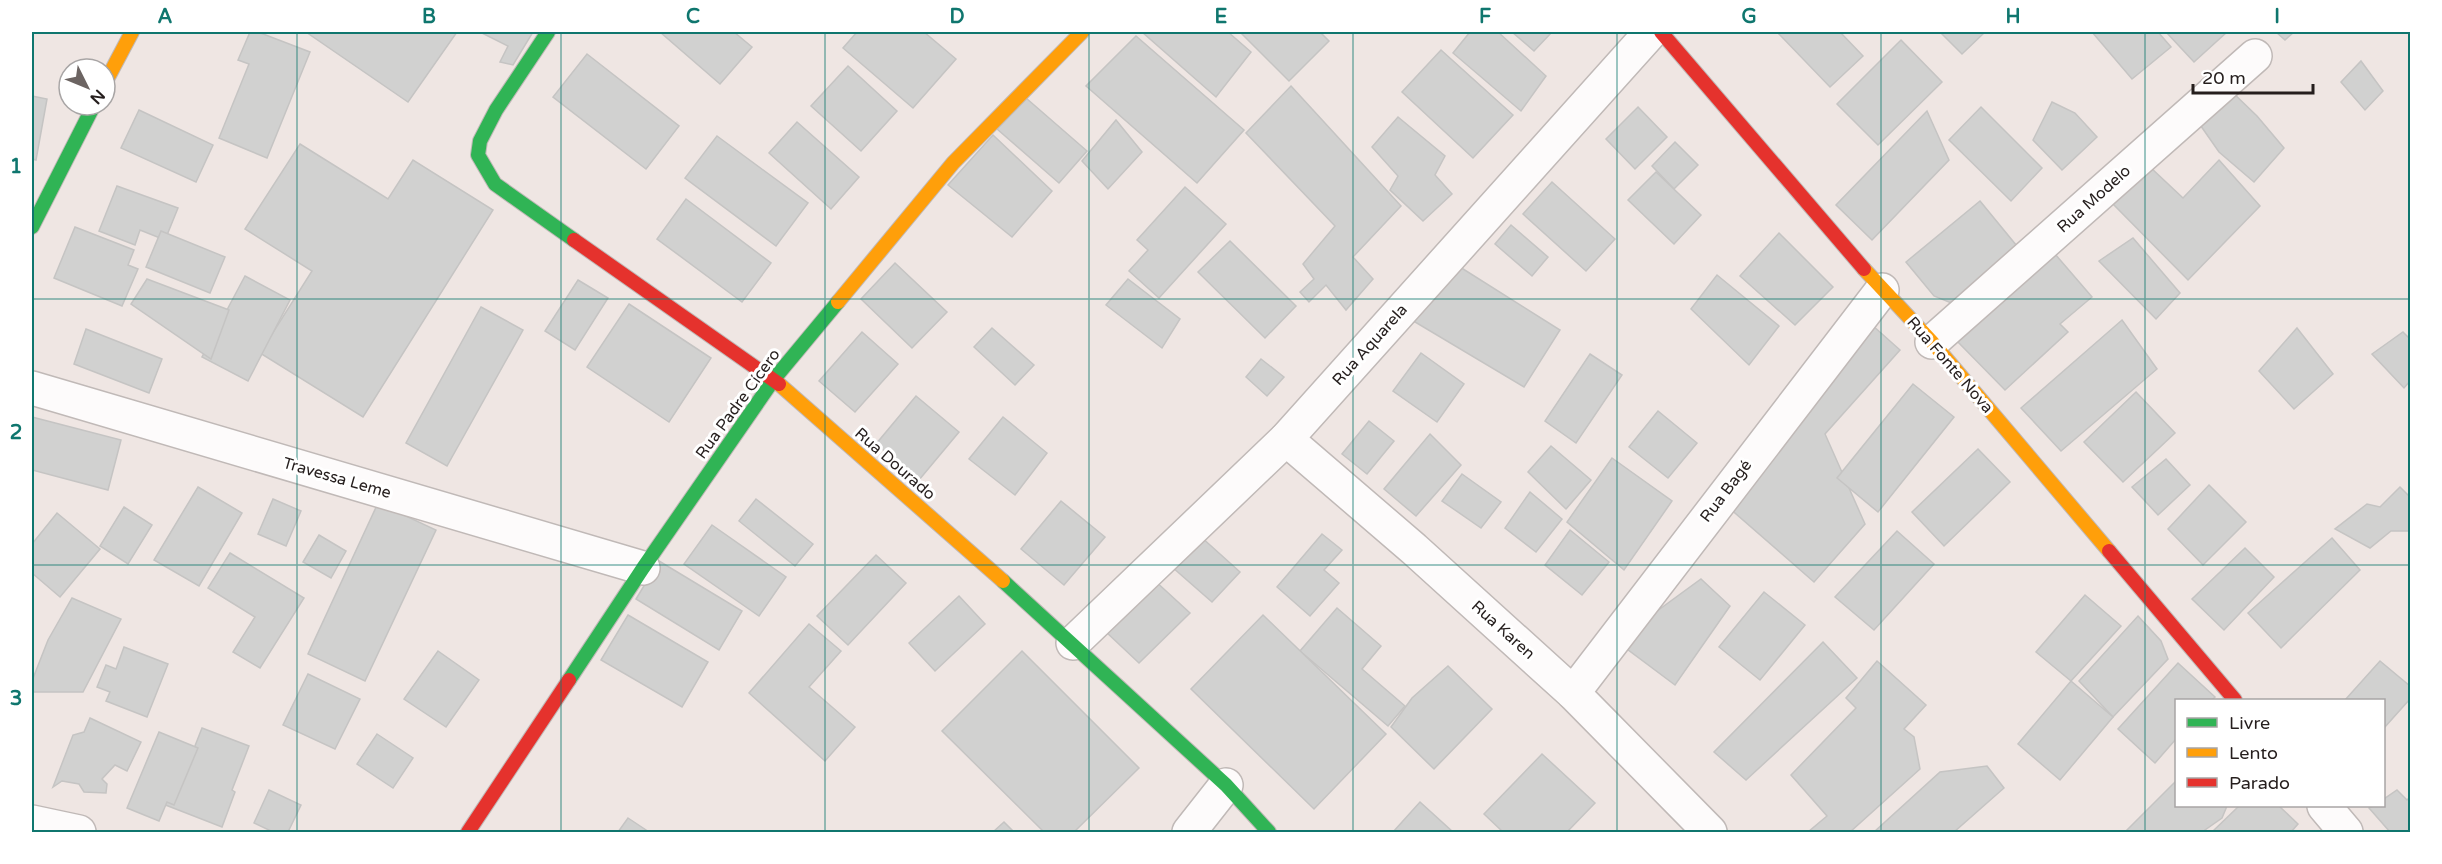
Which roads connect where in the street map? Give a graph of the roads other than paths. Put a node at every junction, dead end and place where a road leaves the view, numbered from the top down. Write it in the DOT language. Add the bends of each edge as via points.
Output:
graph roads {
  1 [pos="132,32"];
  2 [pos="548,32"];
  3 [pos="1082,32"];
  4 [pos="1651,32"];
  5 [pos="1661,32"];
  6 [pos="2255,56"];
  7 [pos="117,60"];
  8 [pos="88,117"];
  9 [pos="32,226"];
  10 [pos="1882,290"];
  11 [pos="1932,342"];
  12 [pos="774,378"];
  13 [pos="32,388"];
  14 [pos="1286,439"];
  15 [pos="643,568"];
  16 [pos="1073,643"];
  17 [pos="1573,693"];
  18 [pos="2234,699"];
  19 [pos="1226,785"];
  20 [pos="2325,807"];
  21 [pos="32,822"];
  22 [pos="79,832"];
  23 [pos="468,832"];
  24 [pos="1189,832"];
  25 [pos="1269,832"];
  26 [pos="1710,832"];
  27 [pos="2346,832"];
  1 -- 7 [label="street"];
  2 -- 12 [label="street, Rua Dourado" via="485,130 477,151 495,184"];
  3 -- 12 [label="street, Rua Padre Cícero" via="953,163"];
  4 -- 14 [label="street, Rua Aquarela"];
  5 -- 10 [label="street, Rua Fonte Nova"];
  6 -- 11 [label="street, Rua Modelo"];
  8 -- 9 [label="street"];
  10 -- 11 [label="street, Rua Fonte Nova"];
  10 -- 17 [label="street, Rua Bagé"];
  11 -- 18 [label="street, Rua Fonte Nova"];
  12 -- 15 [label="street, Rua Padre Cícero"];
  12 -- 16 [label="street, Rua Dourado"];
  13 -- 15 [label="street, Travessa Leme"];
  14 -- 16 [label="street, Rua Aquarela"];
  14 -- 17 [label="street, Rua Karen"];
  15 -- 23 [label="street, Rua Padre Cícero"];
  16 -- 19 [label="street, Rua Dourado"];
  17 -- 26 [label="street, Rua Karen"];
  19 -- 24 [label="street"];
  19 -- 25 [label="street, Rua Dourado"];
  20 -- 27 [label="street"];
  21 -- 22 [label="street"];
}
